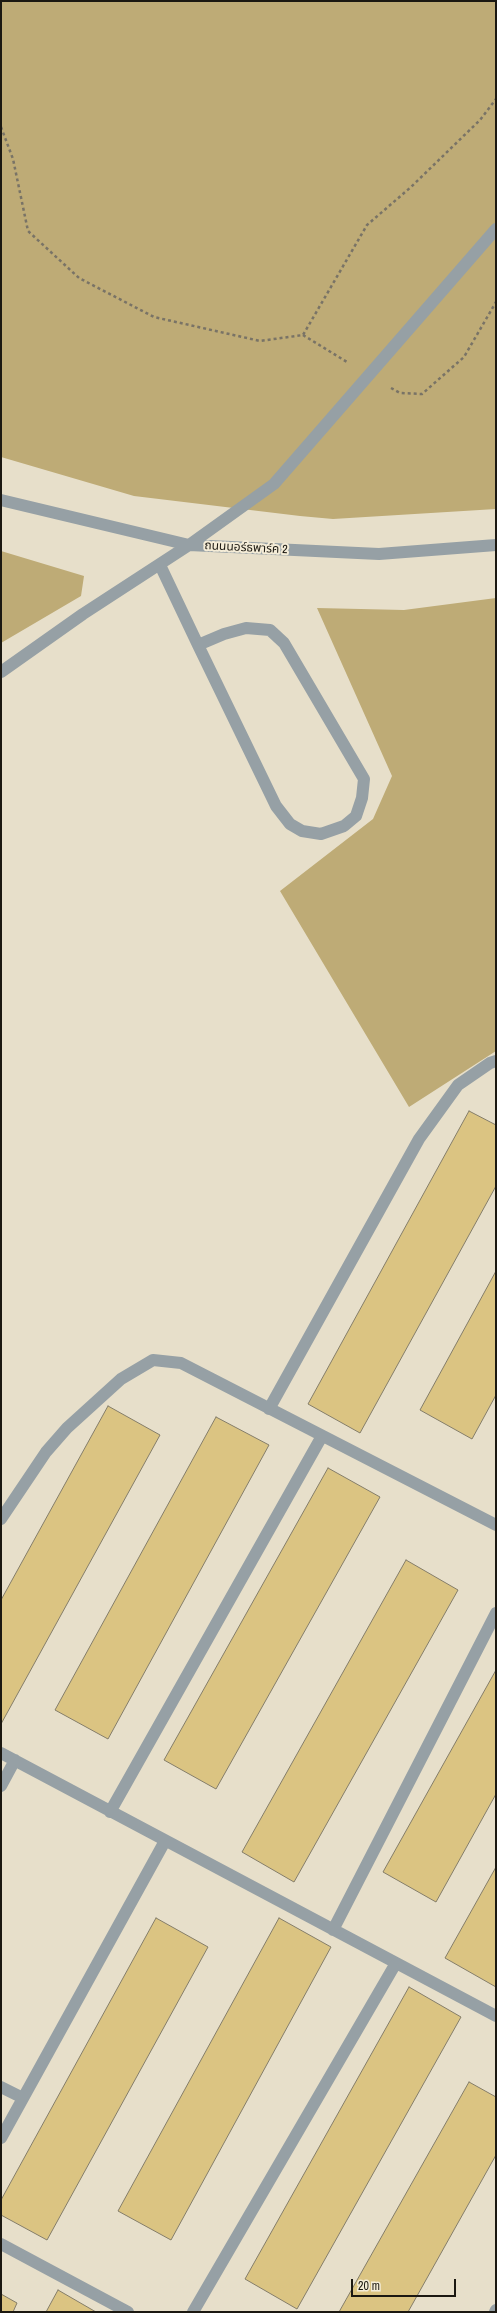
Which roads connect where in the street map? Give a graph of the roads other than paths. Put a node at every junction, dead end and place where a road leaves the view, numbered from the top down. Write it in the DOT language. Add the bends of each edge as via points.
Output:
graph roads {
  1 [pos="496,229"];
  2 [pos="1,500"];
  3 [pos="496,545"];
  4 [pos="189,546"];
  5 [pos="160,565"];
  6 [pos="198,645"];
  7 [pos="1,672"];
  8 [pos="496,1061"];
  9 [pos="269,1409"];
  10 [pos="322,1436"];
  11 [pos="1,1519"];
  12 [pos="496,1523"];
  13 [pos="496,1612"];
  14 [pos="1,1753"];
  15 [pos="15,1760"];
  16 [pos="1,1786"];
  17 [pos="110,1812"];
  18 [pos="165,1841"];
  19 [pos="333,1930"];
  20 [pos="396,1963"];
  21 [pos="496,2016"];
  22 [pos="1,2087"];
  23 [pos="23,2098"];
  24 [pos="1,2138"];
  25 [pos="1,2244"];
  26 [pos="128,2312"];
  27 [pos="193,2312"];
  1 -- 4 [label="street" via="274,484"];
  2 -- 4 [label="street, ถนนนอร์ธพาร์ค 2"];
  3 -- 4 [label="street, ถนนนอร์ธพาร์ค 2" via="379,554"];
  4 -- 5 [label="street"];
  5 -- 6 [label="street"];
  5 -- 7 [label="street" via="83,614"];
  6 -- 6 [label="street" via="276,806 290,824 302,832 321,834 344,826 356,816 362,798 364,779 284,643 270,630 246,628"];
  8 -- 9 [label="street" via="458,1085 419,1139"];
  9 -- 10 [label="street"];
  9 -- 11 [label="street" via="181,1363 153,1360 121,1379 67,1428 46,1452"];
  10 -- 12 [label="street"];
  10 -- 17 [label="street"];
  13 -- 19 [label="street"];
  14 -- 15 [label="street"];
  15 -- 16 [label="street"];
  15 -- 17 [label="street"];
  17 -- 18 [label="street"];
  18 -- 19 [label="street"];
  18 -- 23 [label="street"];
  19 -- 20 [label="street"];
  20 -- 21 [label="street"];
  20 -- 27 [label="street"];
  22 -- 23 [label="street"];
  23 -- 24 [label="street"];
  25 -- 26 [label="street"];
}
